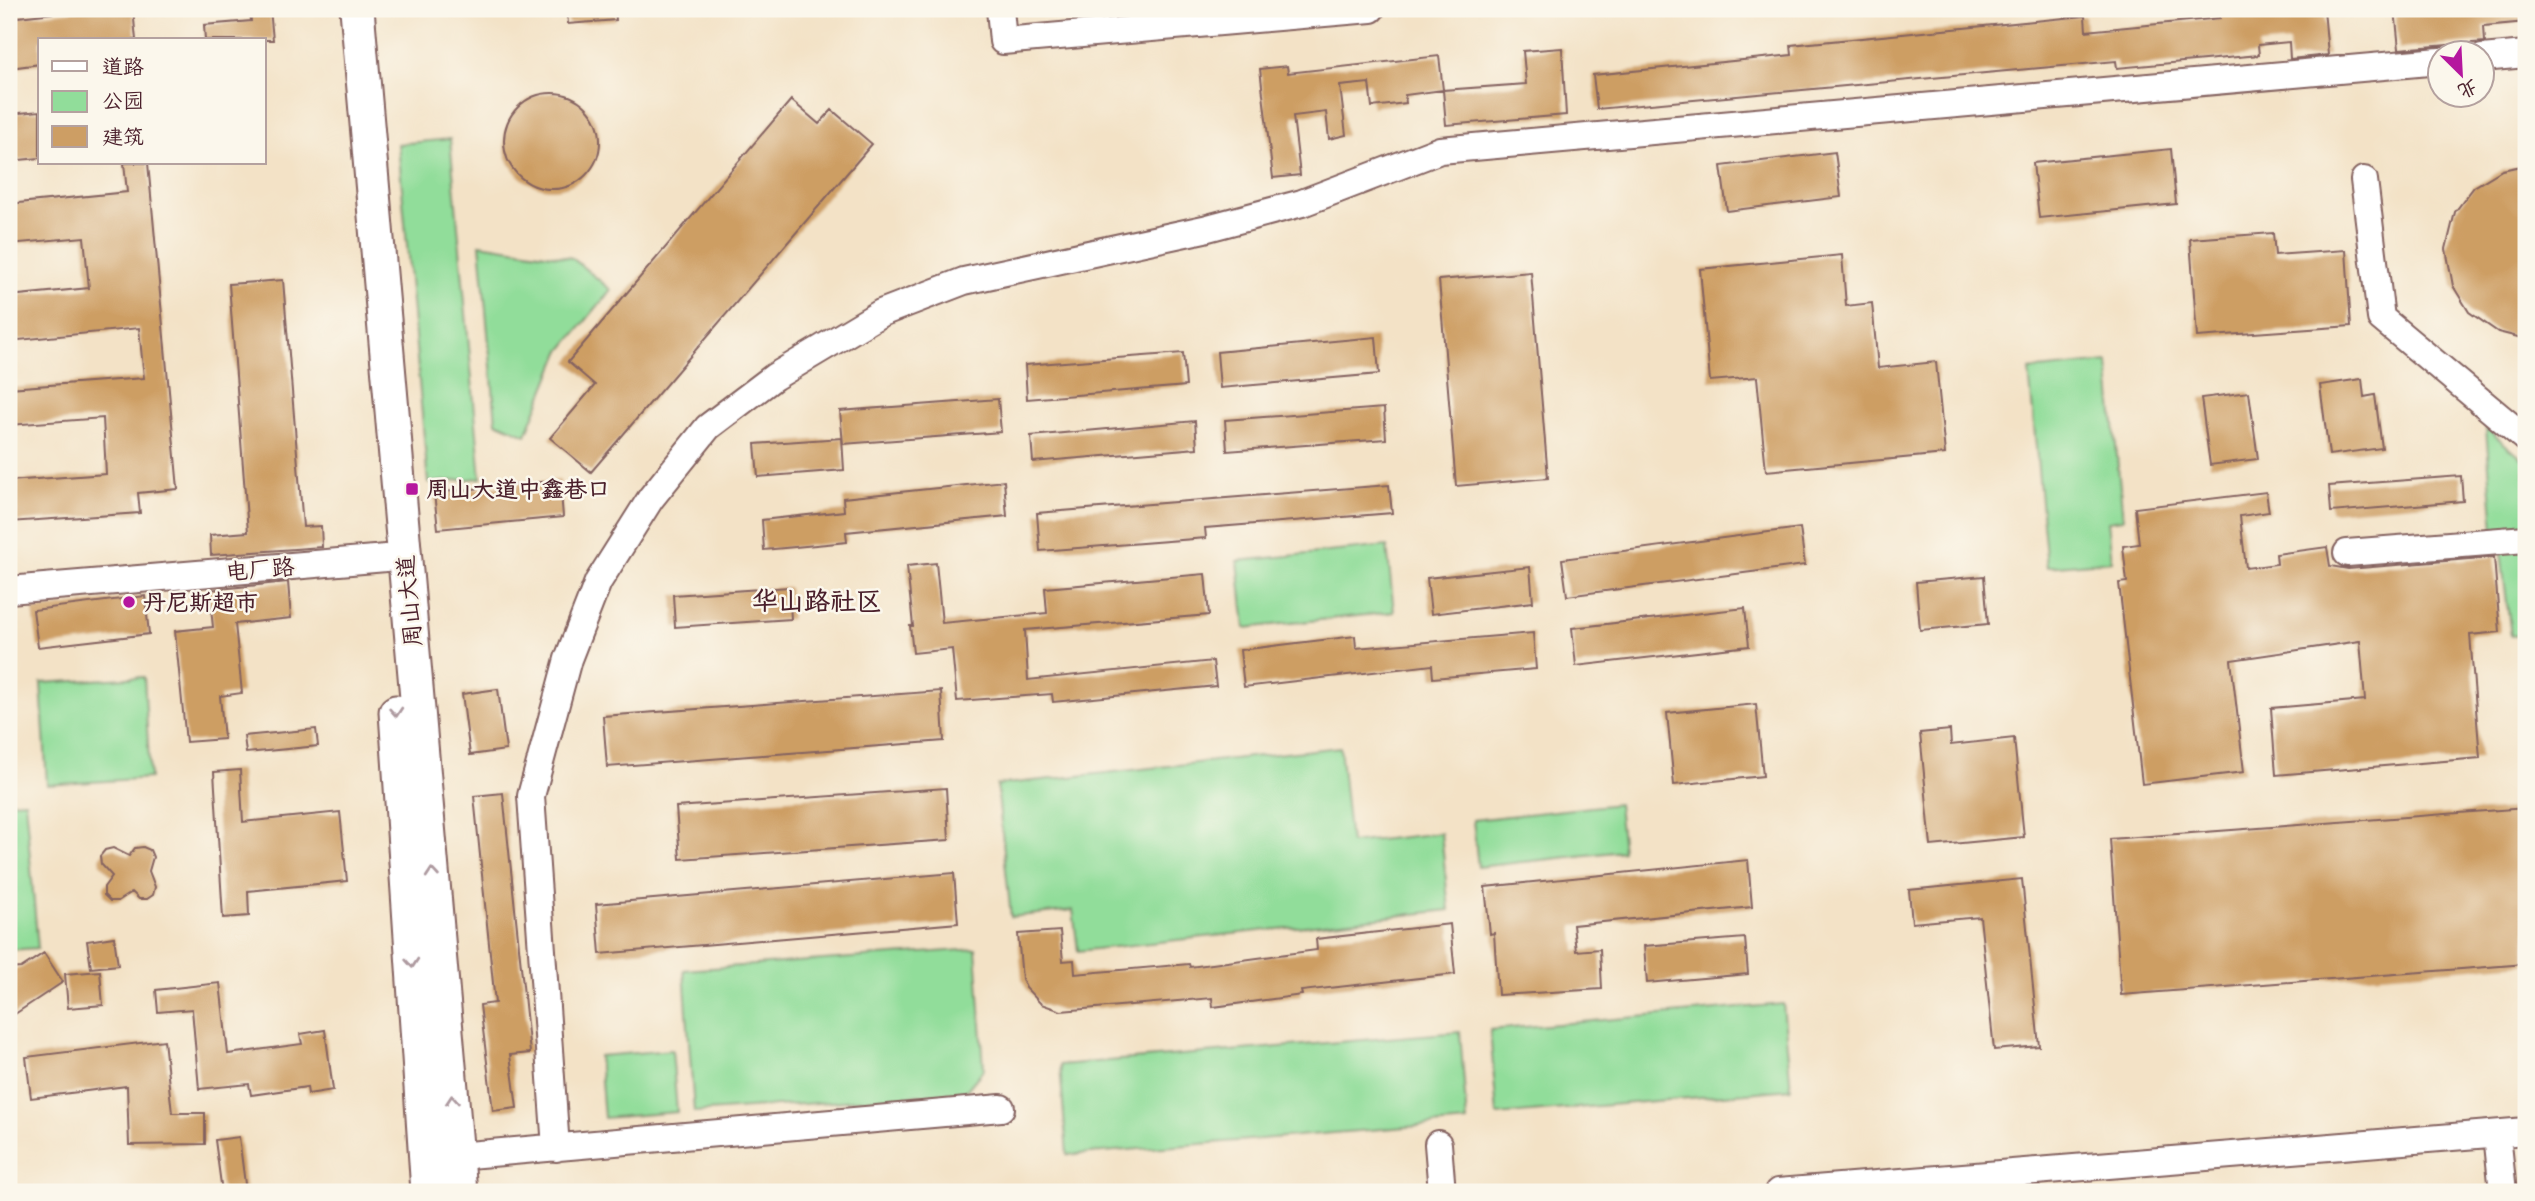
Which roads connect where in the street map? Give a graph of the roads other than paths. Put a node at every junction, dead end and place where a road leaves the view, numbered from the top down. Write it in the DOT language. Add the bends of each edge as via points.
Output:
graph roads {
  1 [pos="338,9"];
  2 [pos="357,9"];
  3 [pos="1000,9"];
  4 [pos="1371,9"];
  5 [pos="2526,54"];
  6 [pos="2496,57"];
  7 [pos="2426,62"];
  8 [pos="2364,180"];
  9 [pos="2526,439"];
  10 [pos="2526,539"];
  11 [pos="2347,552"];
  12 [pos="386,558"];
  13 [pos="9,590"];
  14 [pos="1001,1108"];
  15 [pos="2526,1131"];
  16 [pos="2497,1133"];
  17 [pos="1438,1144"];
  18 [pos="556,1148"];
  19 [pos="457,1156"];
  20 [pos="428,1192"];
  21 [pos="460,1192"];
  22 [pos="1442,1192"];
  23 [pos="1778,1192"];
  24 [pos="2503,1192"];
  1 -- 12 [label="main road, 周山大道"];
  19 -- 2 [label="main road, 周山大道, one-way"];
  3 -- 4 [label="street" via="1003,41"];
  5 -- 6 [label="street"];
  7 -- 18 [label="street" via="1440,150 1302,202 1204,229 964,281 881,313 774,377 708,428 651,498 598,582 568,659 531,796"];
  8 -- 9 [label="street" via="2381,318"];
  10 -- 11 [label="street"];
  12 -- 13 [label="street, 电厂路"];
  12 -- 20 [label="main road, 周山大道, one-way"];
  14 -- 18 [label="street"];
  15 -- 16 [label="street"];
  16 -- 23 [label="street"];
  16 -- 24 [label="street"];
  17 -- 22 [label="street"];
  18 -- 19 [label="street"];
  19 -- 21 [label="main road, 周山大道"];
}
